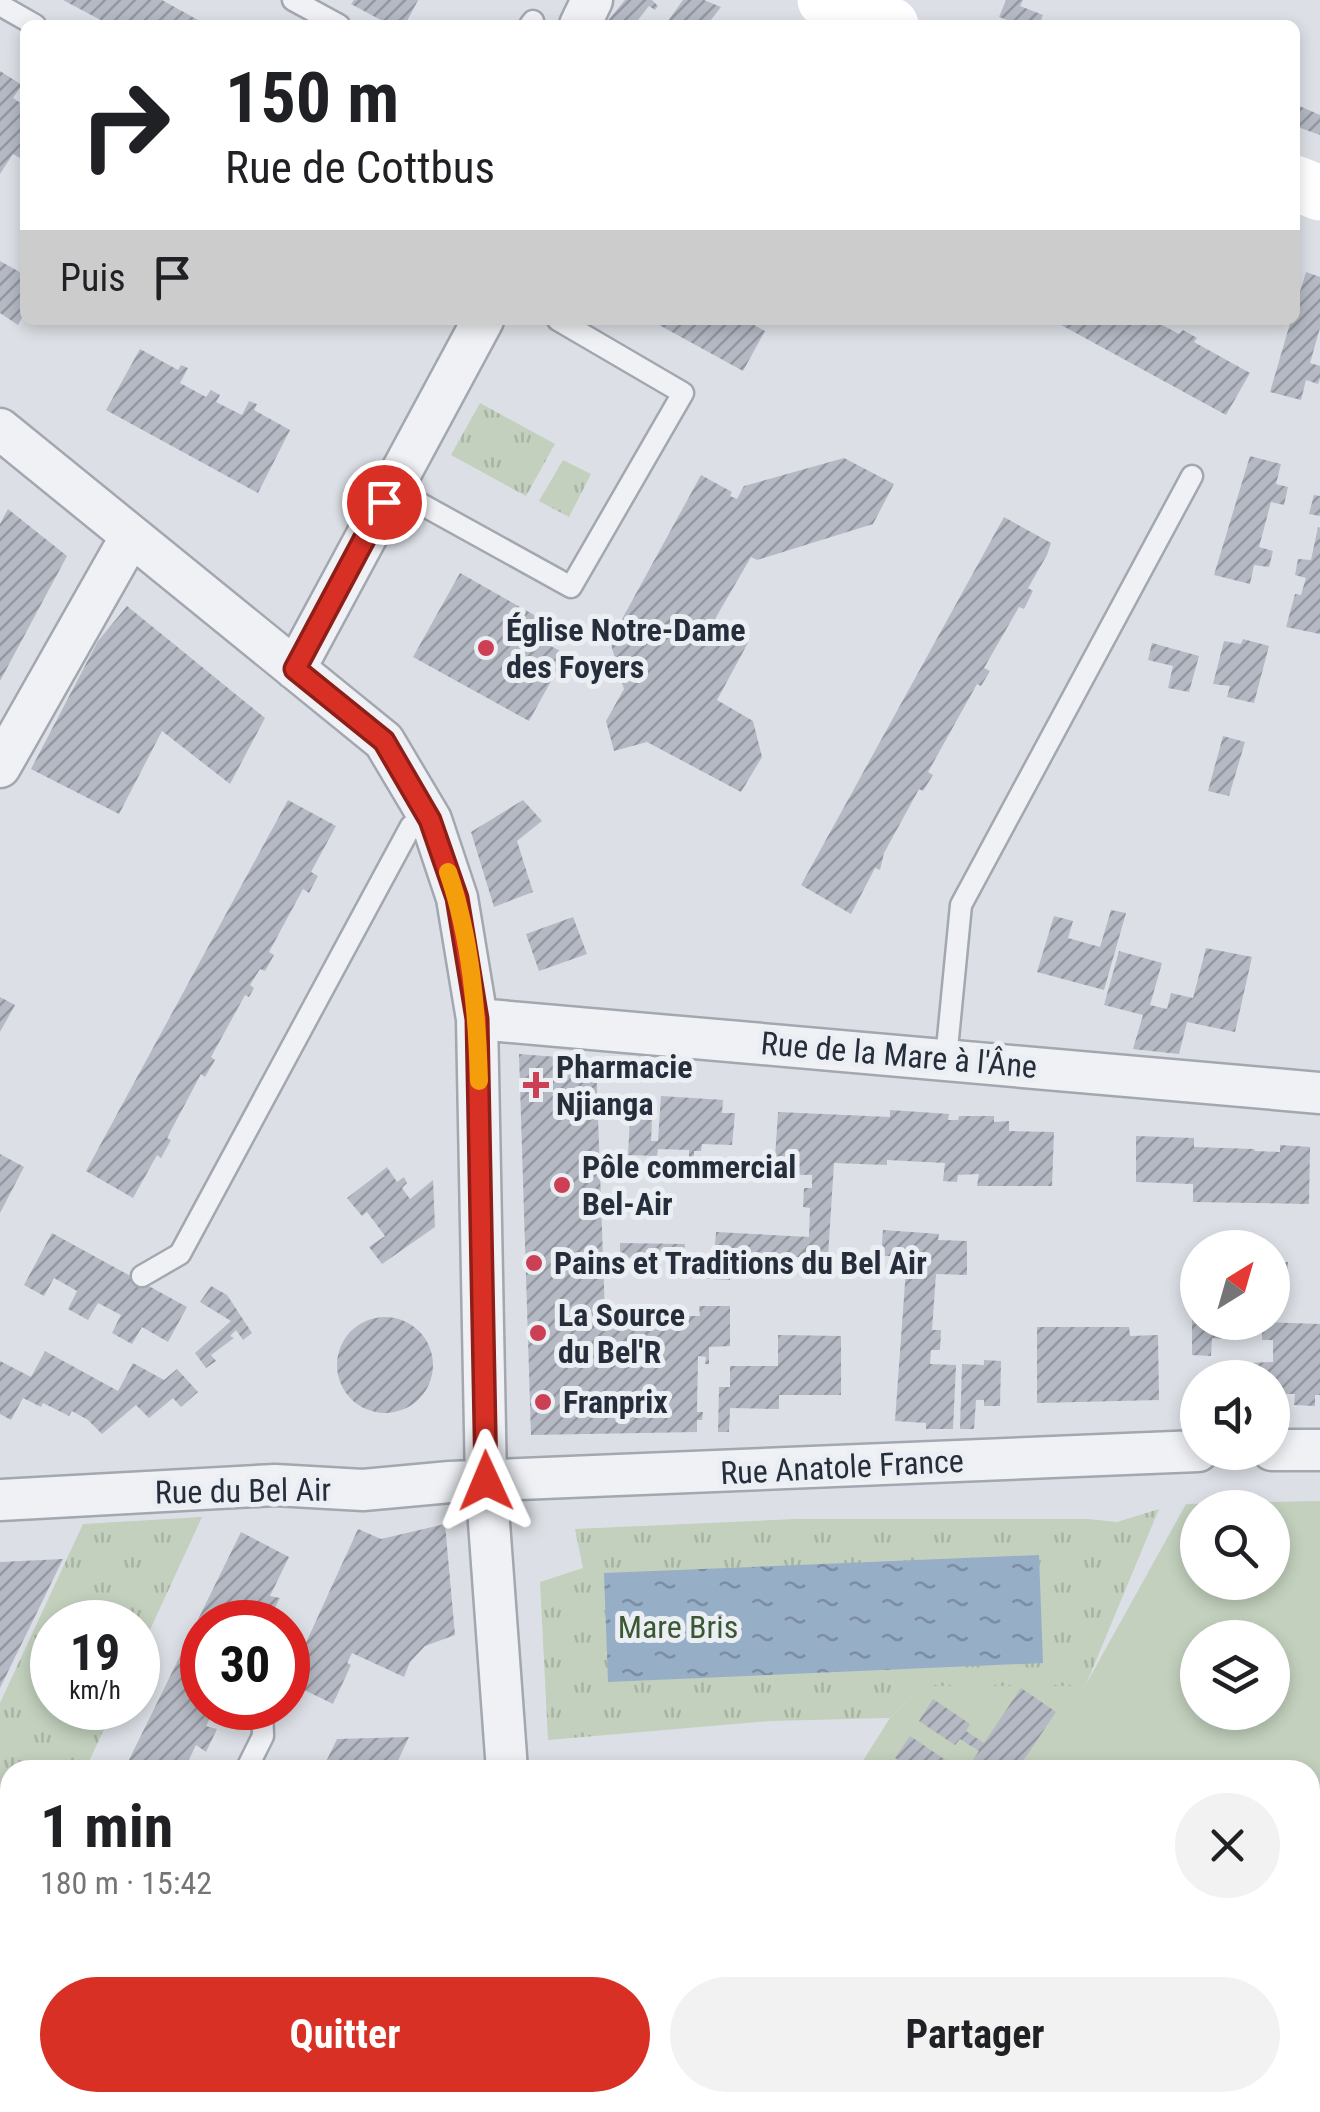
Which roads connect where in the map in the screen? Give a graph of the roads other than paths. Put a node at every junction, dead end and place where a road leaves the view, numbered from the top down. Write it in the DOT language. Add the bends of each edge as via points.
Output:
graph roads {
  1 [pos="293,0"];
  2 [pos="825,0"];
  3 [pos="0,6"];
  4 [pos="26,20"];
  5 [pos="330,20"];
  6 [pos="878,20"];
  7 [pos="480,325"];
  8 [pos="567,325"];
  9 [pos="2,435"];
  10 [pos="1192,476"];
  11 [pos="392,488"];
  12 [pos="131,536"];
  13 [pos="295,669"];
  14 [pos="0,767"];
  15 [pos="430,820"];
  16 [pos="477,1019"];
  17 [pos="946,1059"];
  18 [pos="1320,1093"];
  19 [pos="142,1276"];
  20 [pos="1290,1450"];
  21 [pos="1320,1450"];
  22 [pos="1180,1452"];
  23 [pos="486,1481"];
  24 [pos="0,1500"];
  25 [pos="263,1730"];
  26 [pos="251,1760"];
  27 [pos="505,1760"];
  1 -- 5 [label="lane"];
  2 -- 6 [label="main road"];
  3 -- 4 [label="lane"];
  7 -- 11 [label="street"];
  8 -- 11 [label="lane" via="683,393 572,587"];
  9 -- 12 [label="street"];
  10 -- 17 [label="lane" via="961,905"];
  11 -- 13 [label="street"];
  12 -- 13 [label="street"];
  12 -- 14 [label="street"];
  13 -- 15 [label="street" via="384,741"];
  15 -- 16 [label="street" via="457,898"];
  15 -- 19 [label="lane" via="412,826 180,1254"];
  16 -- 17 [label="street, Rue de la Mare à l'Âne"];
  16 -- 23 [label="street"];
  17 -- 18 [label="street, Rue de la Mare à l'Âne"];
  20 -- 21 [label="street"];
  22 -- 23 [label="street, Rue Anatole France"];
  23 -- 24 [label="street, Rue du Bel Air"];
  23 -- 27 [label="street"];
  25 -- 26 [label="lane"];
}
